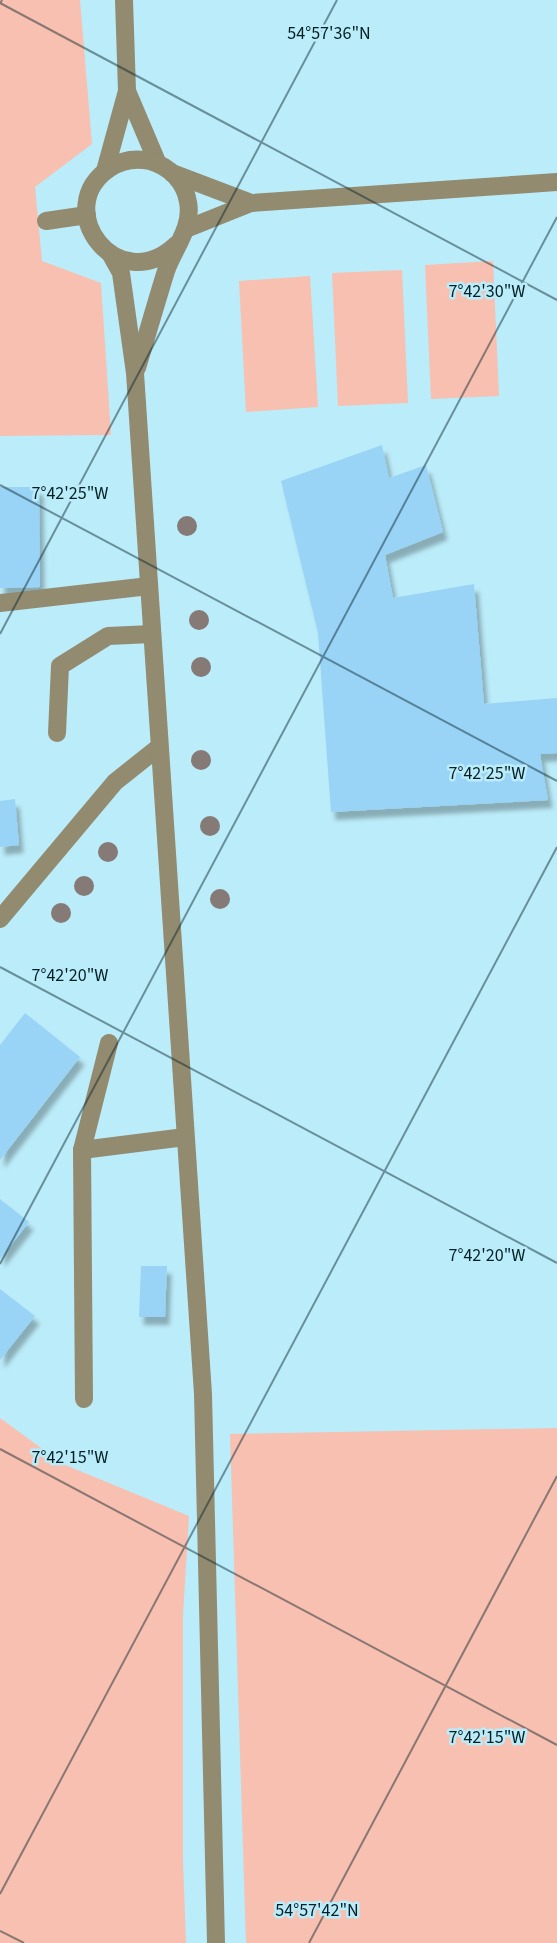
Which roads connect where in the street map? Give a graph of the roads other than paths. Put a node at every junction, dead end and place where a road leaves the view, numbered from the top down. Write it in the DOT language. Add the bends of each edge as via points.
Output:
graph roads {
  1 [pos="124,0"];
  2 [pos="127,91"];
  3 [pos="165,168"];
  4 [pos="105,171"];
  5 [pos="557,182"];
  6 [pos="251,203"];
  7 [pos="87,215"];
  8 [pos="46,221"];
  9 [pos="181,237"];
  10 [pos="111,255"];
  11 [pos="135,373"];
  12 [pos="149,586"];
  13 [pos="0,603"];
  14 [pos="152,634"];
  15 [pos="57,733"];
  16 [pos="159,747"];
  17 [pos="0,919"];
  18 [pos="109,1043"];
  19 [pos="185,1138"];
  20 [pos="82,1150"];
  21 [pos="84,1399"];
  22 [pos="216,1943"];
  1 -- 2 [label="street"];
  2 -- 3 [label="street"];
  2 -- 4 [label="street"];
  3 -- 4 [label="street" via="136,159"];
  3 -- 6 [label="street"];
  3 -- 9 [label="street" via="179,180 188,199"];
  4 -- 7 [label="street" via="91,191"];
  5 -- 6 [label="street"];
  6 -- 9 [label="street"];
  7 -- 8 [label="street"];
  7 -- 10 [label="street" via="94,238"];
  9 -- 10 [label="street" via="168,253 146,262"];
  9 -- 11 [label="street"];
  10 -- 11 [label="street" via="121,273"];
  11 -- 12 [label="street"];
  12 -- 13 [label="street"];
  12 -- 14 [label="street"];
  14 -- 15 [label="street" via="108,636 60,666"];
  14 -- 16 [label="street"];
  16 -- 17 [label="street" via="116,782"];
  16 -- 19 [label="street"];
  18 -- 20 [label="street"];
  19 -- 20 [label="street"];
  19 -- 22 [label="street" via="203,1394"];
  20 -- 21 [label="street"];
}
